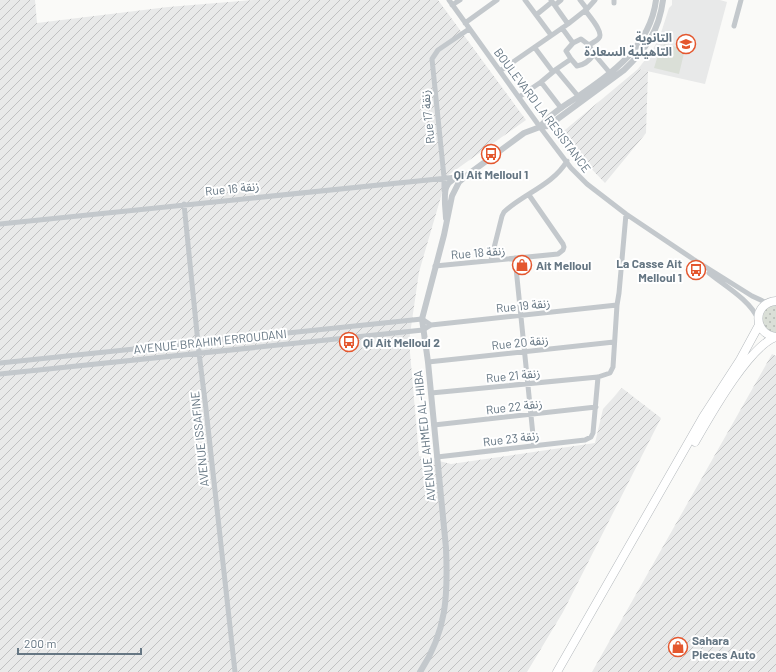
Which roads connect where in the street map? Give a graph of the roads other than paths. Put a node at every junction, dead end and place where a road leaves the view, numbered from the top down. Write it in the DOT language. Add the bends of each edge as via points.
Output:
graph roads {
  1 [pos="449,0"];
  2 [pos="460,0"];
  3 [pos="524,0"];
  4 [pos="561,0"];
  5 [pos="580,0"];
  6 [pos="594,0"];
  7 [pos="659,0"];
  8 [pos="741,0"];
  9 [pos="494,1"];
  10 [pos="553,2"];
  11 [pos="452,5"];
  12 [pos="586,10"];
  13 [pos="536,15"];
  14 [pos="465,23"];
  15 [pos="568,24"];
  16 [pos="734,26"];
  17 [pos="562,28"];
  18 [pos="469,29"];
  19 [pos="551,35"];
  20 [pos="574,43"];
  21 [pos="589,46"];
  22 [pos="535,48"];
  23 [pos="594,54"];
  24 [pos="571,59"];
  25 [pos="500,71"];
  26 [pos="554,71"];
  27 [pos="610,73"];
  28 [pos="541,82"];
  29 [pos="578,96"];
  30 [pos="519,97"];
  31 [pos="561,108"];
  32 [pos="540,127"];
  33 [pos="567,161"];
  34 [pos="571,168"];
  35 [pos="562,170"];
  36 [pos="466,176"];
  37 [pos="444,177"];
  38 [pos="457,177"];
  39 [pos="448,183"];
  40 [pos="444,195"];
  41 [pos="529,195"];
  42 [pos="452,196"];
  43 [pos="184,204"];
  44 [pos="626,214"];
  45 [pos="447,221"];
  46 [pos="0,224"];
  47 [pos="515,258"];
  48 [pos="693,259"];
  49 [pos="492,260"];
  50 [pos="435,266"];
  51 [pos="772,301"];
  52 [pos="617,305"];
  53 [pos="520,315"];
  54 [pos="422,319"];
  55 [pos="759,323"];
  56 [pos="431,325"];
  57 [pos="359,326"];
  58 [pos="423,330"];
  59 [pos="361,336"];
  60 [pos="776,337"];
  61 [pos="198,342"];
  62 [pos="614,342"];
  63 [pos="524,352"];
  64 [pos="98,353"];
  65 [pos="199,353"];
  66 [pos="54,358"];
  67 [pos="428,362"];
  68 [pos="0,363"];
  69 [pos="100,363"];
  70 [pos="55,368"];
  71 [pos="0,374"];
  72 [pos="598,376"];
  73 [pos="527,383"];
  74 [pos="431,393"];
  75 [pos="596,407"];
  76 [pos="530,414"];
  77 [pos="434,425"];
  78 [pos="534,445"];
  79 [pos="437,457"];
  80 [pos="235,672"];
  81 [pos="420,672"];
  82 [pos="557,672"];
  83 [pos="563,672"];
  1 -- 11 [label="street, BOULEVARD LA RESISTANCE"];
  2 -- 11 [label="street"];
  3 -- 13 [label="street"];
  4 -- 10 [label="street"];
  5 -- 12 [label="street"];
  6 -- 12 [label="street"];
  7 -- 27 [label="street" via="645,35 628,57"];
  7 -- 32 [label="street, AVENUE AHMED AL-HIBA" via="660,16 650,40 635,60 548,126"];
  8 -- 16 [label="street"];
  9 -- 14 [label="street"];
  10 -- 13 [label="street"];
  10 -- 15 [label="street"];
  11 -- 14 [label="street, BOULEVARD LA RESISTANCE"];
  12 -- 15 [label="street"];
  12 -- 21 [label="street" via="601,34"];
  13 -- 19 [label="street"];
  14 -- 18 [label="street, BOULEVARD LA RESISTANCE"];
  15 -- 17 [label="street"];
  17 -- 19 [label="street"];
  17 -- 20 [label="street"];
  18 -- 25 [label="street, BOULEVARD LA RESISTANCE"];
  18 -- 37 [label="street, Rue 17 زنقة" via="438,50 432,59"];
  19 -- 22 [label="street"];
  20 -- 21 [label="street" via="581,39"];
  20 -- 24 [label="street" via="566,52"];
  21 -- 23 [label="street"];
  22 -- 25 [label="street"];
  22 -- 26 [label="street"];
  23 -- 24 [label="street" via="578,66"];
  23 -- 27 [label="street"];
  24 -- 26 [label="street"];
  25 -- 30 [label="street, BOULEVARD LA RESISTANCE"];
  26 -- 28 [label="street"];
  26 -- 29 [label="street"];
  27 -- 29 [label="street"];
  28 -- 30 [label="street"];
  28 -- 31 [label="street"];
  29 -- 31 [label="street"];
  30 -- 32 [label="street, BOULEVARD LA RESISTANCE"];
  31 -- 32 [label="street"];
  32 -- 33 [label="street, BOULEVARD LA RESISTANCE"];
  32 -- 36 [label="street, AVENUE AHMED AL-HIBA" via="524,133"];
  33 -- 34 [label="street, BOULEVARD LA RESISTANCE"];
  33 -- 35 [label="street"];
  34 -- 35 [label="street"];
  34 -- 44 [label="street, BOULEVARD LA RESISTANCE" via="587,184"];
  35 -- 41 [label="street"];
  36 -- 38 [label="street, Rue 16 زنقة"];
  36 -- 42 [label="street, AVENUE AHMED AL-HIBA" via="459,182"];
  37 -- 38 [label="street, Rue 16 زنقة"];
  37 -- 39 [label="street, AVENUE AHMED AL-HIBA"];
  37 -- 40 [label="street, Rue 17 زنقة"];
  37 -- 43 [label="street, Rue 16 زنقة"];
  38 -- 39 [label="street"];
  39 -- 40 [label="street"];
  39 -- 42 [label="street, AVENUE AHMED AL-HIBA"];
  40 -- 45 [label="street, Rue 17 زنقة"];
  41 -- 47 [label="street, Rue 18 زنقة" via="564,247 558,254"];
  41 -- 49 [label="street" via="507,209 502,216"];
  42 -- 45 [label="street, AVENUE AHMED AL-HIBA"];
  43 -- 46 [label="street, Rue 16 زنقة"];
  43 -- 61 [label="street, AVENUE ISSAFINE"];
  44 -- 48 [label="street, BOULEVARD LA RESISTANCE"];
  44 -- 52 [label="street"];
  45 -- 50 [label="street, AVENUE AHMED AL-HIBA"];
  47 -- 49 [label="street, Rue 18 زنقة"];
  47 -- 53 [label="street"];
  48 -- 51 [label="street, BOULEVARD LA RESISTANCE" via="752,296"];
  48 -- 55 [label="street, BOULEVARD LA RESISTANCE" via="745,301 754,310"];
  49 -- 50 [label="street, Rue 18 زنقة"];
  50 -- 54 [label="street, AVENUE AHMED AL-HIBA"];
  51 -- 55 [label="highway" via="760,312"];
  52 -- 53 [label="street, Rue 19 زنقة"];
  52 -- 62 [label="street"];
  53 -- 56 [label="street, Rue 19 زنقة"];
  53 -- 63 [label="street"];
  54 -- 56 [label="street"];
  54 -- 57 [label="street, AVENUE BRAHIM ERROUDANI"];
  54 -- 58 [label="street, AVENUE AHMED AL-HIBA"];
  55 -- 60 [label="highway" via="767,334"];
  55 -- 82 [label="highway" via="754,337 700,422"];
  56 -- 58 [label="street, Rue 19 زنقة"];
  57 -- 59 [label="street"];
  57 -- 61 [label="street, AVENUE BRAHIM ERROUDANI"];
  58 -- 59 [label="street, AVENUE BRAHIM ERROUDANI"];
  58 -- 67 [label="street, AVENUE AHMED AL-HIBA"];
  59 -- 65 [label="street, AVENUE BRAHIM ERROUDANI"];
  60 -- 83 [label="highway" via="756,351 717,404"];
  61 -- 64 [label="street, AVENUE BRAHIM ERROUDANI"];
  61 -- 65 [label="street, AVENUE ISSAFINE"];
  62 -- 63 [label="street, Rue 20 زنقة"];
  62 -- 72 [label="street" via="613,367 608,374"];
  63 -- 67 [label="street, Rue 20 زنقة"];
  63 -- 73 [label="street"];
  64 -- 66 [label="street, AVENUE BRAHIM ERROUDANI"];
  64 -- 69 [label="street"];
  65 -- 69 [label="street, AVENUE BRAHIM ERROUDANI"];
  65 -- 80 [label="street, AVENUE ISSAFINE"];
  66 -- 68 [label="street, AVENUE BRAHIM ERROUDANI"];
  66 -- 70 [label="street"];
  67 -- 74 [label="street, AVENUE AHMED AL-HIBA"];
  69 -- 70 [label="street, AVENUE BRAHIM ERROUDANI"];
  70 -- 71 [label="street, AVENUE BRAHIM ERROUDANI"];
  72 -- 73 [label="street, Rue 21 زنقة"];
  72 -- 75 [label="street"];
  73 -- 74 [label="street, Rue 21 زنقة"];
  73 -- 76 [label="street"];
  74 -- 77 [label="street, AVENUE AHMED AL-HIBA"];
  75 -- 76 [label="street, Rue 22 زنقة"];
  75 -- 78 [label="street, Rue 23 زنقة" via="593,433 588,439"];
  76 -- 77 [label="street, Rue 22 زنقة"];
  76 -- 78 [label="street"];
  77 -- 79 [label="street, AVENUE AHMED AL-HIBA"];
  78 -- 79 [label="street, Rue 23 زنقة"];
  79 -- 81 [label="street, AVENUE AHMED AL-HIBA" via="446,548 447,594 445,613 437,638"];
}
